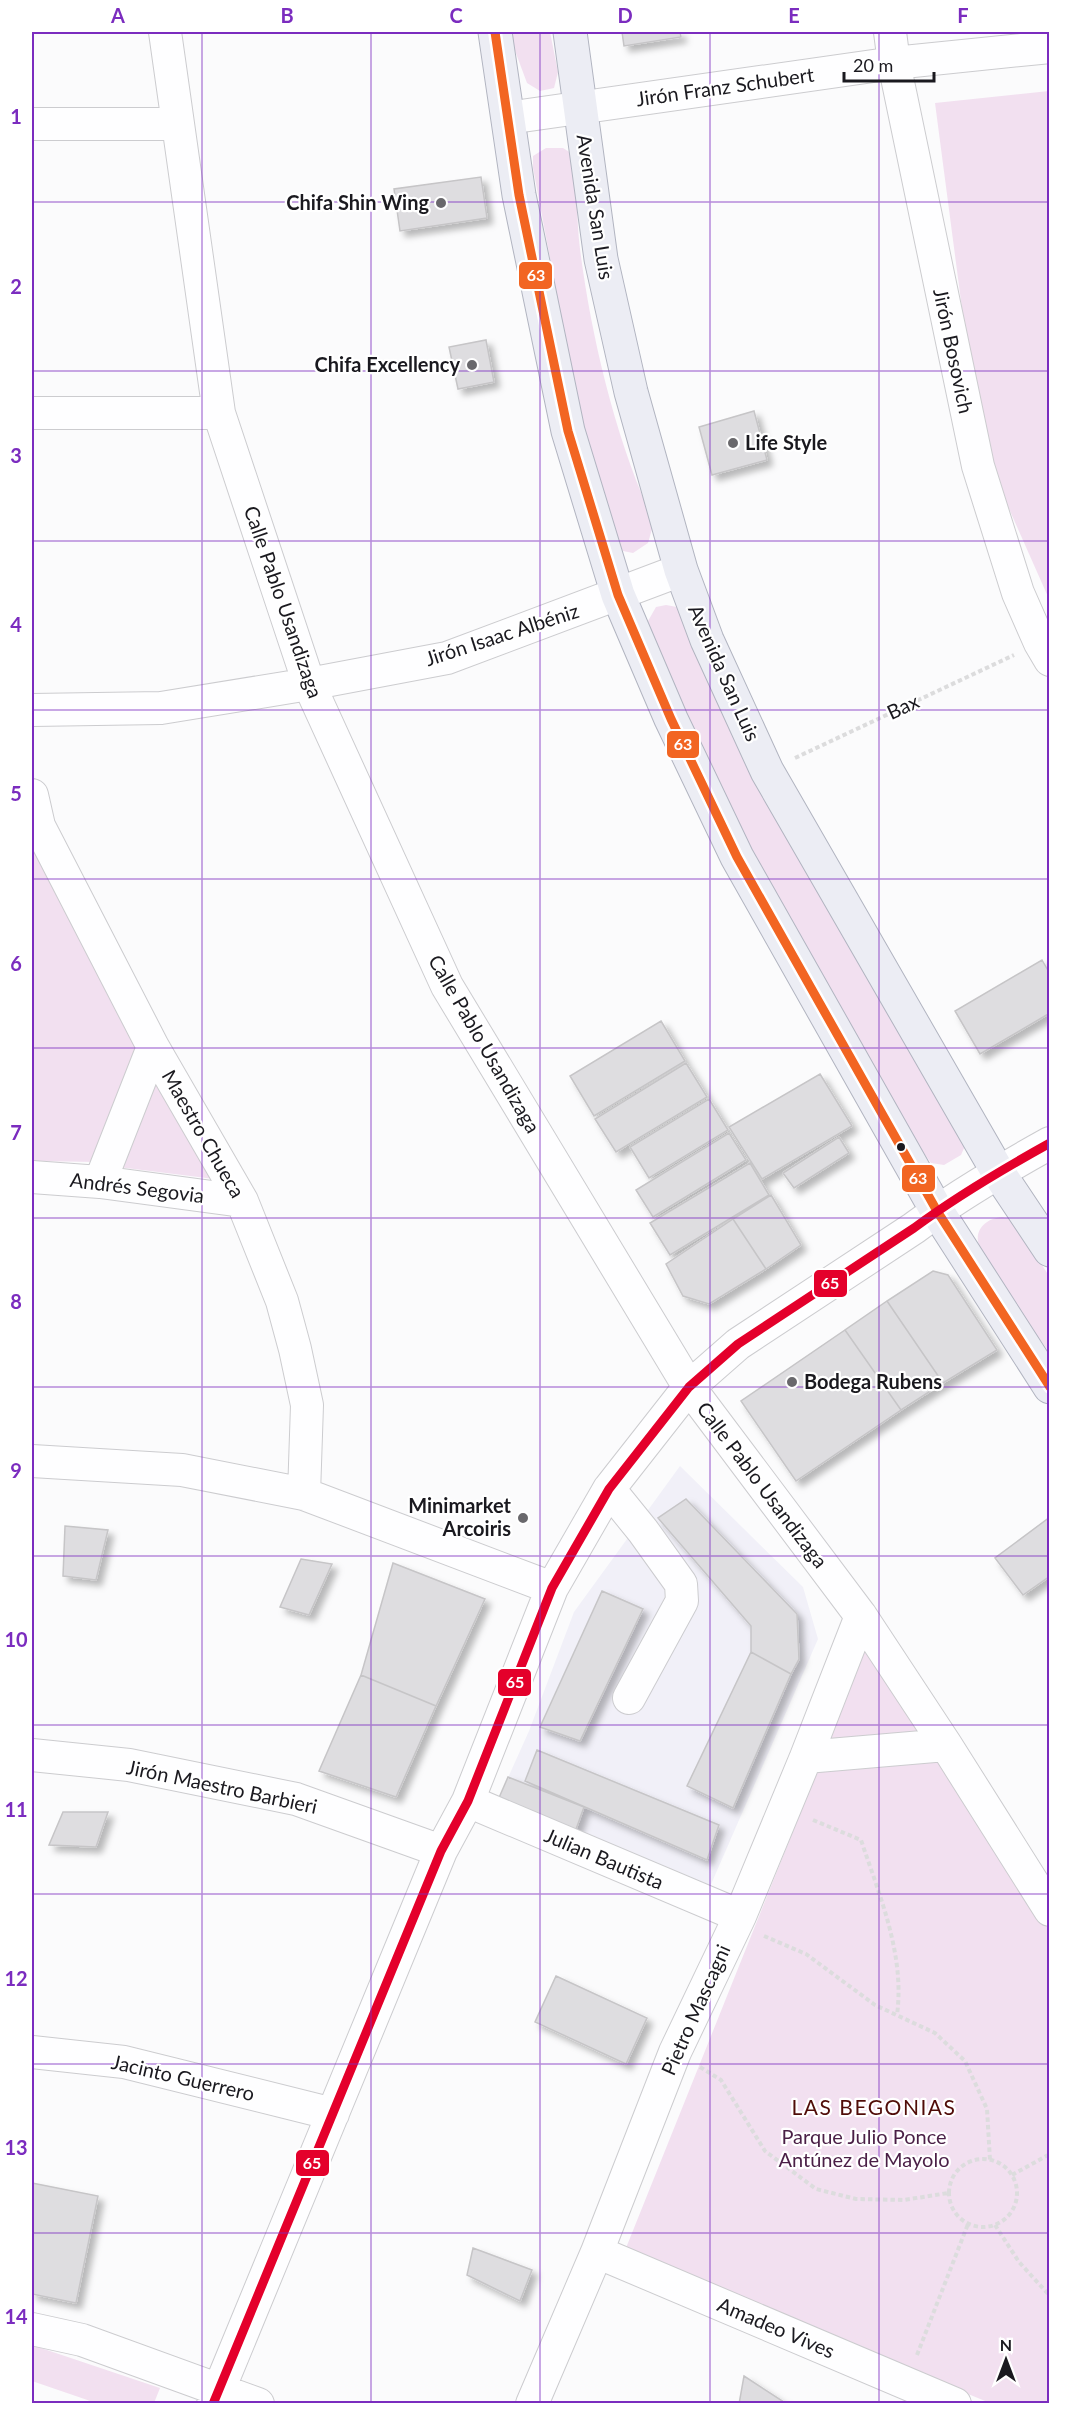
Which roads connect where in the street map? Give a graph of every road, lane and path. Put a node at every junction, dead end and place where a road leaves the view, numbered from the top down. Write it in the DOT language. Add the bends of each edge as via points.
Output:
graph roads {
  1 [pos="165,32"];
  2 [pos="495,32"];
  3 [pos="570,32"];
  4 [pos="890,32"];
  5 [pos="1050,47"];
  6 [pos="894,63"];
  7 [pos="580,108"];
  8 [pos="508,118"];
  9 [pos="32,124"];
  10 [pos="177,124"];
  11 [pos="32,413"];
  12 [pos="219,414"];
  13 [pos="681,570"];
  14 [pos="618,596"];
  15 [pos="1045,652"];
  16 [pos="309,684"];
  17 [pos="32,710"];
  18 [pos="767,771"];
  19 [pos="32,795"];
  20 [pos="153,1047"];
  21 [pos="1050,1143"];
  22 [pos="998,1172"];
  23 [pos="32,1177"];
  24 [pos="100,1182"];
  25 [pos="242,1201"];
  26 [pos="937,1211"];
  27 [pos="1050,1250"];
  28 [pos="689,1387"];
  29 [pos="1050,1387"];
  30 [pos="32,1461"];
  31 [pos="609,1489"];
  32 [pos="304,1494"];
  33 [pos="552,1588"];
  34 [pos="861,1616"];
  35 [pos="629,1698"];
  36 [pos="946,1745"];
  37 [pos="32,1755"];
  38 [pos="806,1757"];
  39 [pos="468,1801"];
  40 [pos="810,1819"];
  41 [pos="441,1851"];
  42 [pos="1050,1910"];
  43 [pos="738,1920"];
  44 [pos="897,2015"];
  45 [pos="32,2052"];
  46 [pos="675,2052"];
  47 [pos="333,2114"];
  48 [pos="1050,2154"];
  49 [pos="990,2160"];
  50 [pos="1012,2175"];
  51 [pos="948,2193"];
  52 [pos="968,2224"];
  53 [pos="995,2225"];
  54 [pos="597,2252"];
  55 [pos="1050,2296"];
  56 [pos="32,2330"];
  57 [pos="906,2383"];
  58 [pos="216,2396"];
  59 [pos="258,2403"];
  60 [pos="532,2403"];
  61 [pos="955,2403"];
  1 -- 10 [label="street, Calle Pablo Usandizaga"];
  2 -- 8 [label="main road"];
  3 -- 7 [label="main road, Avenida San Luis"];
  4 -- 6 [label="street, Jirón Bosovich"];
  5 -- 6 [label="street, Jirón Franz Schubert"];
  6 -- 7 [label="street, Jirón Franz Schubert"];
  6 -- 15 [label="street, Jirón Bosovich" via="978,466 1018,593"];
  7 -- 8 [label="street, Jirón Franz Schubert"];
  7 -- 13 [label="main road, Avenida San Luis" via="604,270 631,392"];
  8 -- 14 [label="main road" via="519,195 568,431"];
  9 -- 10 [label="street"];
  10 -- 12 [label="street, Calle Pablo Usandizaga"];
  11 -- 12 [label="street"];
  12 -- 16 [label="street, Calle Pablo Usandizaga"];
  13 -- 14 [label="street, Jirón Isaac Albéniz"];
  13 -- 18 [label="main road, Avenida San Luis" via="707,640"];
  14 -- 16 [label="street, Jirón Isaac Albéniz" via="447,658"];
  14 -- 26 [label="main road" via="737,857"];
  15 -- 18 [label="path, Bax"];
  16 -- 17 [label="street, Jirón Isaac Albéniz" via="161,708"];
  16 -- 28 [label="street, Calle Pablo Usandizaga" via="447,986"];
  18 -- 22 [label="main road, Avenida San Luis"];
  19 -- 20 [label="street, Maestro Chueca" via="39,826"];
  20 -- 24 [label="street"];
  20 -- 25 [label="street, Maestro Chueca"];
  21 -- 22 [label="street"];
  22 -- 26 [label="street"];
  22 -- 27 [label="main road, Avenida San Luis"];
  23 -- 24 [label="street, Andrés Segovia"];
  24 -- 25 [label="street, Andrés Segovia"];
  25 -- 32 [label="street, Maestro Chueca" via="282,1301 298,1360 307,1405"];
  26 -- 28 [label="street" via="738,1344"];
  26 -- 29 [label="main road"];
  28 -- 31 [label="street"];
  28 -- 34 [label="street, Calle Pablo Usandizaga"];
  30 -- 32 [label="street" via="182,1470"];
  31 -- 33 [label="street"];
  31 -- 35 [label="street" via="682,1589 682,1601"];
  32 -- 33 [label="street"];
  33 -- 39 [label="street"];
  34 -- 36 [label="street, Calle Pablo Usandizaga"];
  34 -- 38 [label="street, Pietro Mascagni"];
  36 -- 38 [label="street"];
  36 -- 42 [label="street, Calle Pablo Usandizaga"];
  37 -- 41 [label="street, Jirón Maestro Barbieri" via="129,1765 296,1799"];
  38 -- 43 [label="street, Pietro Mascagni"];
  39 -- 41 [label="street"];
  39 -- 43 [label="street, Julian Bautista"];
  40 -- 44 [label="path" via="861,1840 891,1930 900,1993"];
  41 -- 47 [label="street"];
  43 -- 44 [label="path" via="806,1954 875,2005"];
  43 -- 46 [label="street, Pietro Mascagni"];
  44 -- 49 [label="path" via="934,2033 965,2061 987,2109"];
  45 -- 47 [label="street, Jacinto Guerrero" via="124,2061"];
  46 -- 51 [label="path" via="720,2080 765,2151 816,2189 866,2200 904,2200"];
  46 -- 54 [label="street, Pietro Mascagni"];
  47 -- 58 [label="street"];
  48 -- 50 [label="path"];
  49 -- 50 [label="path"];
  49 -- 51 [label="path" via="963,2165 950,2182"];
  50 -- 53 [label="path" via="1016,2185 1014,2207 1009,2216"];
  51 -- 52 [label="path" via="953,2212"];
  52 -- 53 [label="path"];
  52 -- 57 [label="path"];
  53 -- 55 [label="path" via="1019,2262"];
  54 -- 57 [label="street, Amadeo Vives"];
  54 -- 60 [label="street, Pietro Mascagni"];
  56 -- 58 [label="street" via="82,2340"];
  57 -- 61 [label="street, Amadeo Vives"];
  58 -- 59 [label="street"];
}
